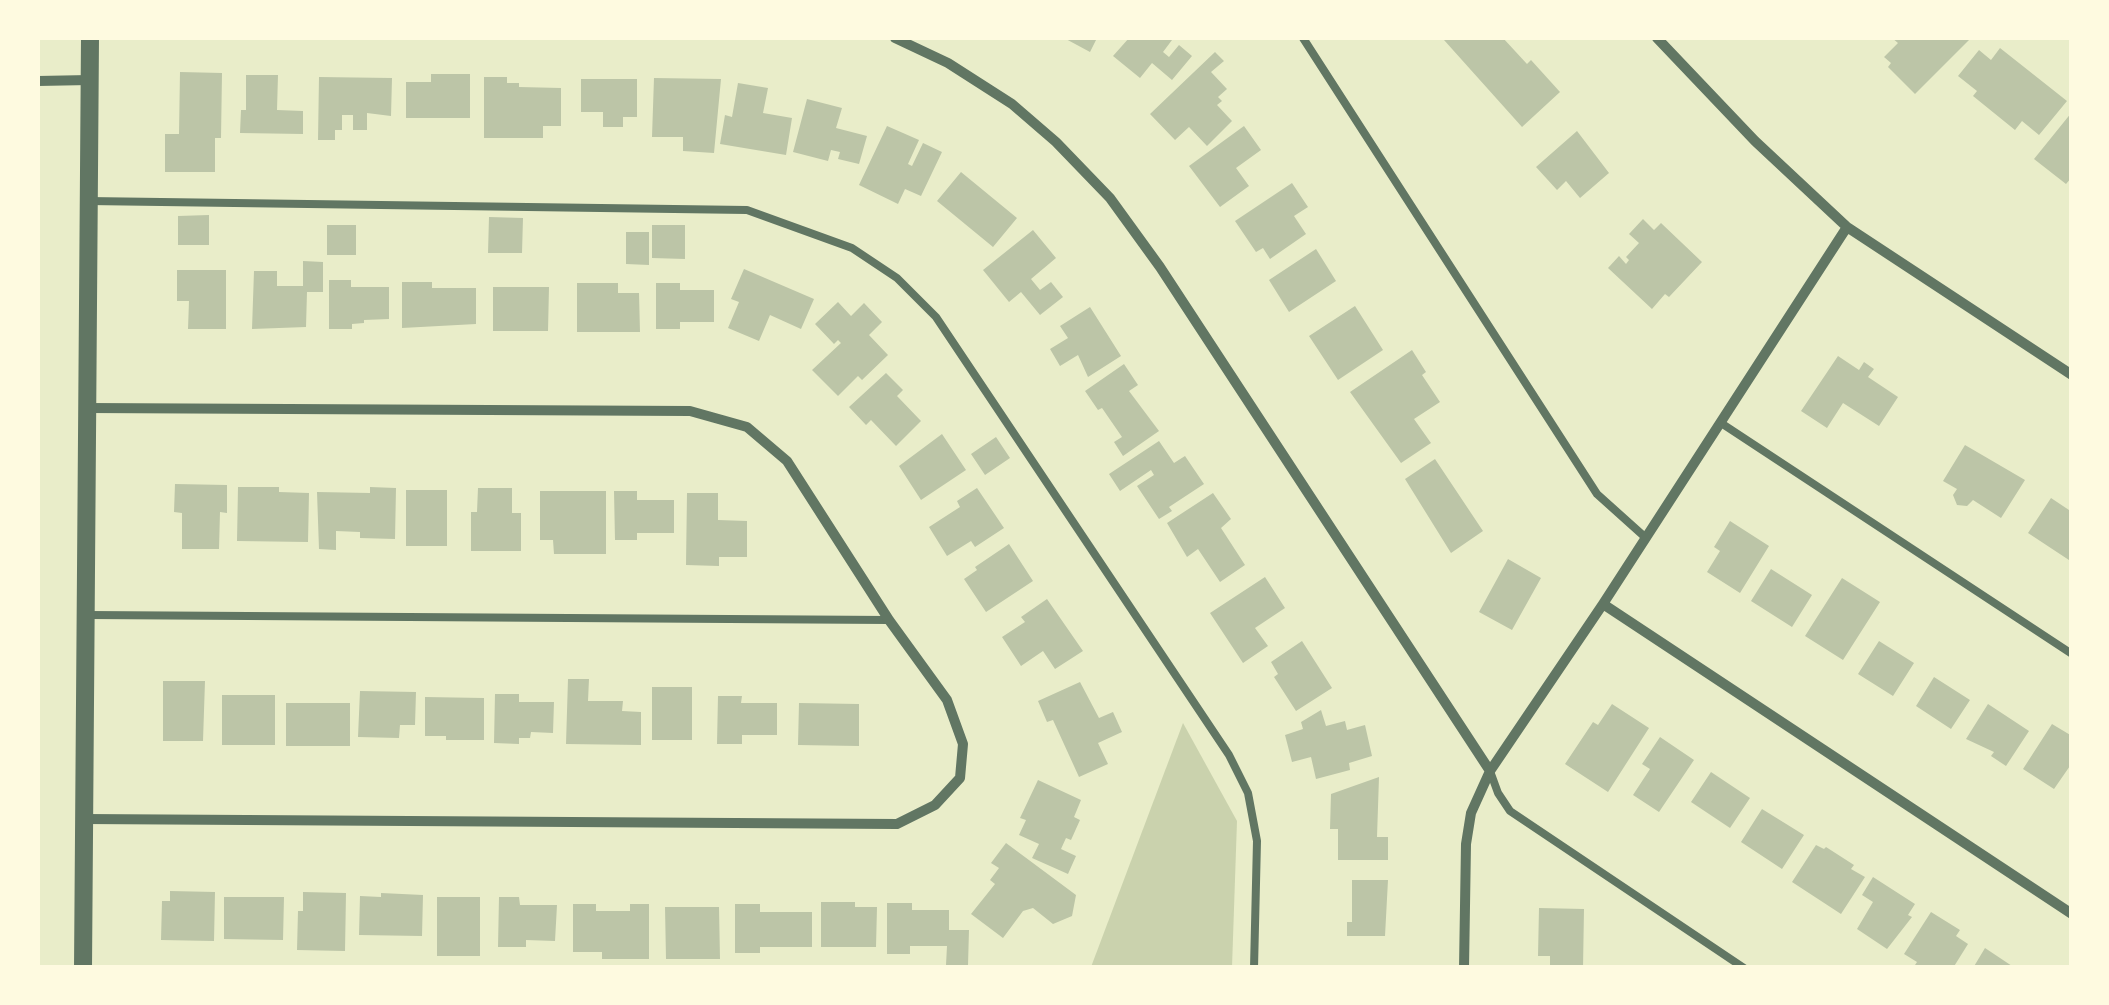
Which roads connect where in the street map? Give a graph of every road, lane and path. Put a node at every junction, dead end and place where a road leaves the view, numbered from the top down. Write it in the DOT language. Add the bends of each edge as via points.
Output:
graph roads {
  1 [pos="90,38"];
  2 [pos="895,38"];
  3 [pos="1303,38"];
  4 [pos="1657,38"];
  5 [pos="38,80"];
  6 [pos="89,80"];
  7 [pos="88,202"];
  8 [pos="1848,227"];
  9 [pos="2072,375"];
  10 [pos="87,408"];
  11 [pos="1720,424"];
  12 [pos="1646,538"];
  13 [pos="1604,604"];
  14 [pos="84,615"];
  15 [pos="889,620"];
  16 [pos="2072,654"];
  17 [pos="1490,771"];
  18 [pos="84,819"];
  19 [pos="2072,914"];
  20 [pos="82,968"];
  21 [pos="1254,968"];
  22 [pos="1464,968"];
  23 [pos="1744,968"];
  1 -- 6 [label="street"];
  2 -- 17 [label="street" via="1012,104 1110,198"];
  3 -- 12 [label="lane" via="1597,494"];
  4 -- 8 [label="street"];
  5 -- 6 [label="street"];
  6 -- 7 [label="street"];
  7 -- 10 [label="street"];
  7 -- 21 [label="lane" via="747,210 852,248 897,278 936,318 1229,755 1248,794 1257,840"];
  8 -- 9 [label="street"];
  8 -- 11 [label="street"];
  10 -- 14 [label="street"];
  10 -- 15 [label="street" via="690,410 747,427 787,461"];
  11 -- 12 [label="street"];
  11 -- 16 [label="lane"];
  12 -- 13 [label="street"];
  13 -- 17 [label="street"];
  13 -- 19 [label="street"];
  14 -- 15 [label="lane"];
  14 -- 18 [label="street"];
  15 -- 18 [label="street" via="947,700 963,744 960,778 935,804 897,824"];
  17 -- 22 [label="street" via="1466,844"];
  17 -- 23 [label="lane" via="1510,811"];
  18 -- 20 [label="street"];
}
